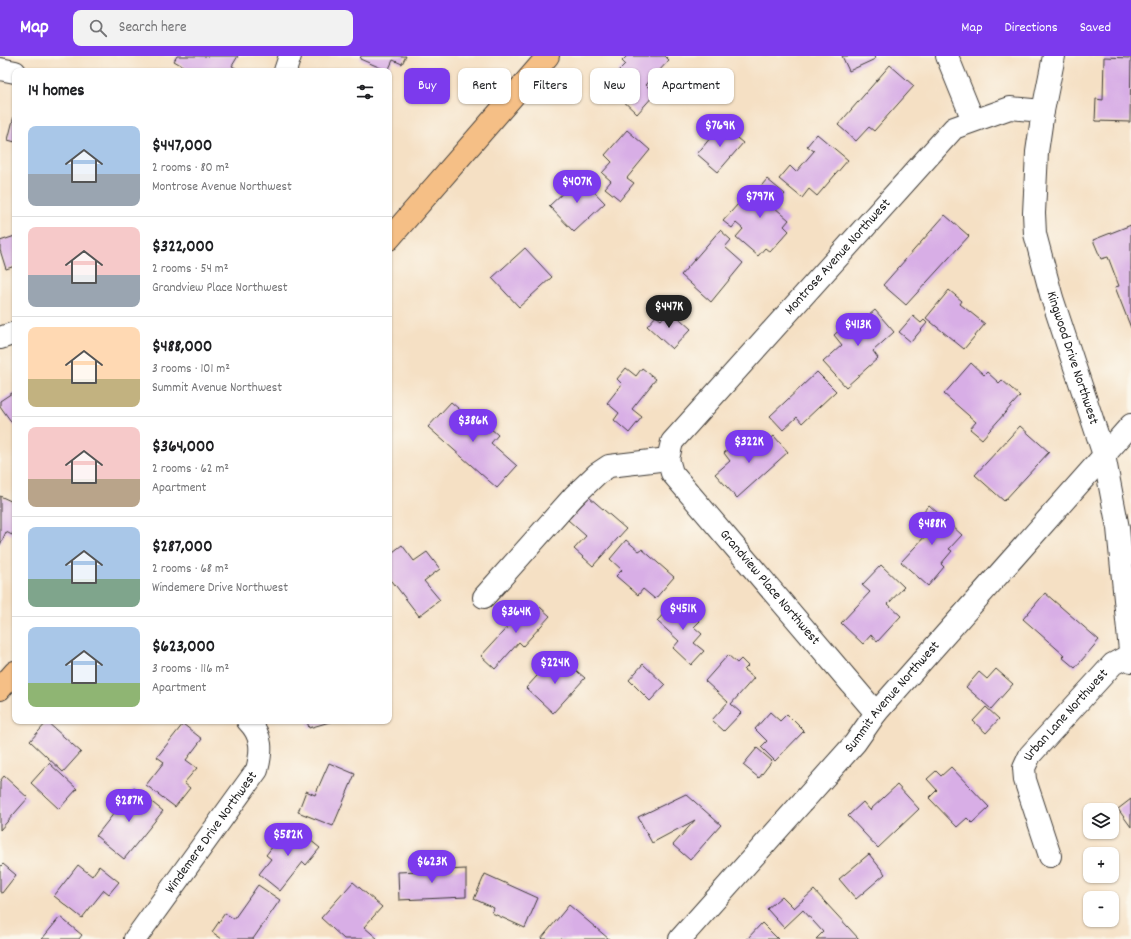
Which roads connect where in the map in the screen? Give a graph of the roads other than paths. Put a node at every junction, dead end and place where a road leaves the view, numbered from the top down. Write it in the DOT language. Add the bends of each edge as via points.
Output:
graph roads {
  1 [pos="290,56"];
  2 [pos="548,56"];
  3 [pos="947,56"];
  4 [pos="1054,56"];
  5 [pos="286,68"];
  6 [pos="0,69"];
  7 [pos="12,71"];
  8 [pos="1042,111"];
  9 [pos="973,120"];
  10 [pos="392,236"];
  11 [pos="12,335"];
  12 [pos="0,338"];
  13 [pos="1131,425"];
  14 [pos="1104,455"];
  15 [pos="668,459"];
  16 [pos="1128,596"];
  17 [pos="484,597"];
  18 [pos="1130,658"];
  19 [pos="12,675"];
  20 [pos="0,689"];
  21 [pos="876,713"];
  22 [pos="250,724"];
  23 [pos="1050,856"];
  24 [pos="135,939"];
  25 [pos="680,939"];
  1 -- 5 [label="street"];
  2 -- 10 [label="main road"];
  3 -- 9 [label="street"];
  4 -- 8 [label="street, Kingwood Drive Northwest"];
  6 -- 7 [label="street"];
  8 -- 9 [label="street, Montrose Avenue Northwest" via="1010,108"];
  8 -- 14 [label="street, Kingwood Drive Northwest" via="1036,166 1035,234 1052,298"];
  9 -- 15 [label="street, Montrose Avenue Northwest" via="954,128 940,142 672,442"];
  11 -- 12 [label="street"];
  13 -- 14 [label="street, Summit Avenue Northwest"];
  14 -- 16 [label="street, Kingwood Drive Northwest"];
  14 -- 21 [label="street, Summit Avenue Northwest"];
  15 -- 17 [label="street" via="609,466 596,474"];
  15 -- 21 [label="street, Grandview Place Northwest" via="672,473"];
  16 -- 18 [label="street, Kingwood Drive Northwest"];
  18 -- 23 [label="street, Urban Lane Northwest" via="1114,664 1030,754 1024,768 1025,780"];
  19 -- 20 [label="main road"];
  21 -- 25 [label="street, Summit Avenue Northwest" via="855,743"];
  22 -- 24 [label="street, Windemere Drive Northwest" via="260,738 261,755 257,770"];
}
